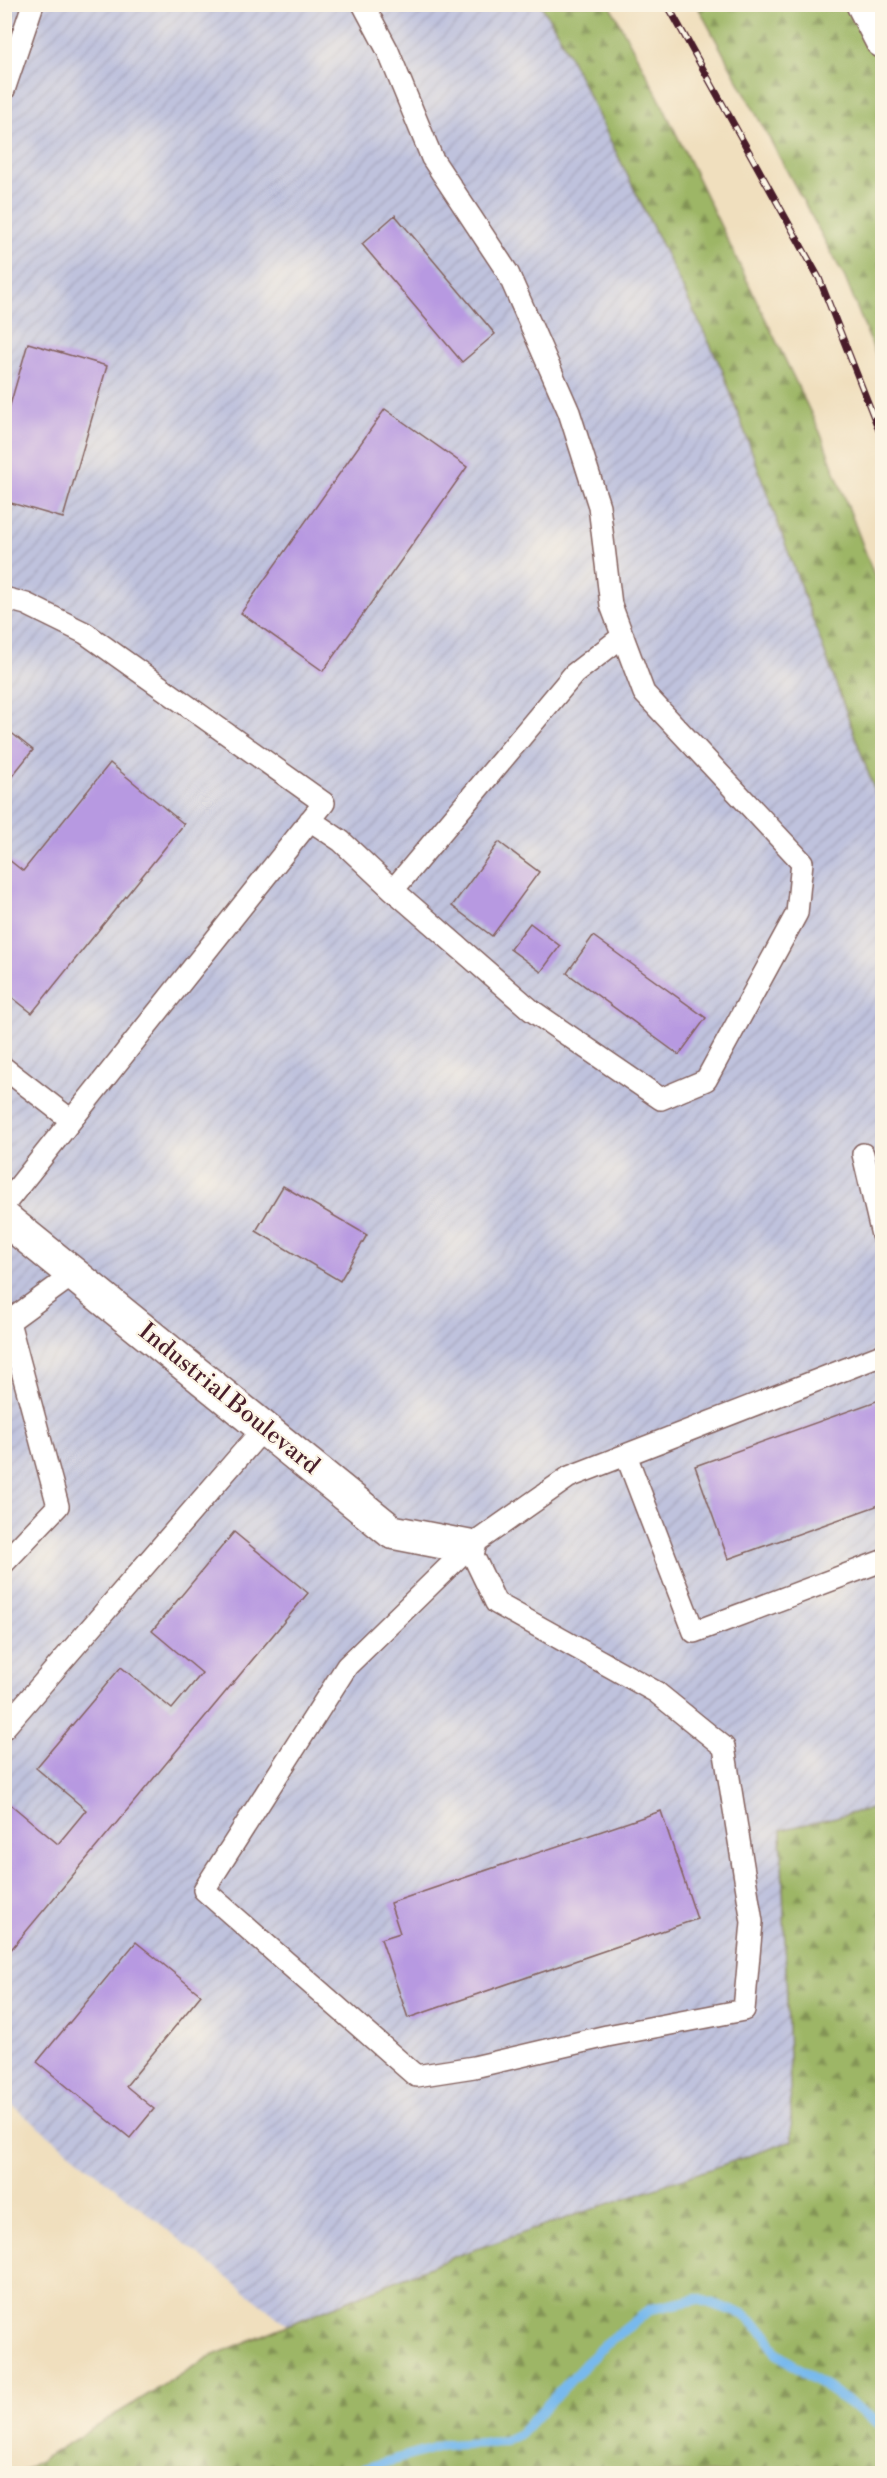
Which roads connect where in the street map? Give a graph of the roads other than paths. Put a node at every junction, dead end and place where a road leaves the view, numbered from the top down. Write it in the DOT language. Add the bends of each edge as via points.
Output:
graph roads {
  1 [pos="33,4"];
  2 [pos="363,4"];
  3 [pos="863,4"];
  4 [pos="882,41"];
  5 [pos="4,90"];
  6 [pos="4,598"];
  7 [pos="623,636"];
  8 [pos="310,820"];
  9 [pos="393,890"];
  10 [pos="4,1068"];
  11 [pos="72,1120"];
  12 [pos="863,1154"];
  13 [pos="4,1205"];
  14 [pos="4,1218"];
  15 [pos="882,1235"];
  16 [pos="74,1274"];
  17 [pos="7,1324"];
  18 [pos="882,1355"];
  19 [pos="264,1428"];
  20 [pos="626,1455"];
  21 [pos="469,1547"];
  22 [pos="882,1561"];
  23 [pos="4,1563"];
  24 [pos="4,1728"];
  1 -- 5 [label="lane"];
  2 -- 7 [label="lane" via="388,51 432,158 508,273 569,412 598,506 611,605"];
  3 -- 4 [label="street"];
  6 -- 8 [label="lane" via="26,604 85,633 324,803"];
  7 -- 9 [label="lane" via="574,674"];
  7 -- 9 [label="lane" via="644,693 802,862 797,913 706,1080 661,1100 531,1010"];
  8 -- 9 [label="lane" via="341,841"];
  8 -- 11 [label="lane"];
  10 -- 11 [label="lane"];
  11 -- 13 [label="lane"];
  12 -- 15 [label="lane"];
  14 -- 16 [label="street, Industrial Boulevard"];
  16 -- 17 [label="lane"];
  16 -- 19 [label="street, Industrial Boulevard"];
  17 -- 23 [label="lane" via="58,1506"];
  18 -- 20 [label="lane"];
  19 -- 21 [label="street, Industrial Boulevard" via="392,1532"];
  19 -- 24 [label="lane"];
  20 -- 21 [label="lane" via="569,1477"];
  20 -- 22 [label="lane" via="694,1632"];
  21 -- 21 [label="lane" via="347,1666 204,1890 416,2076 744,2010 752,1922 724,1747 657,1692 496,1603"];
}
